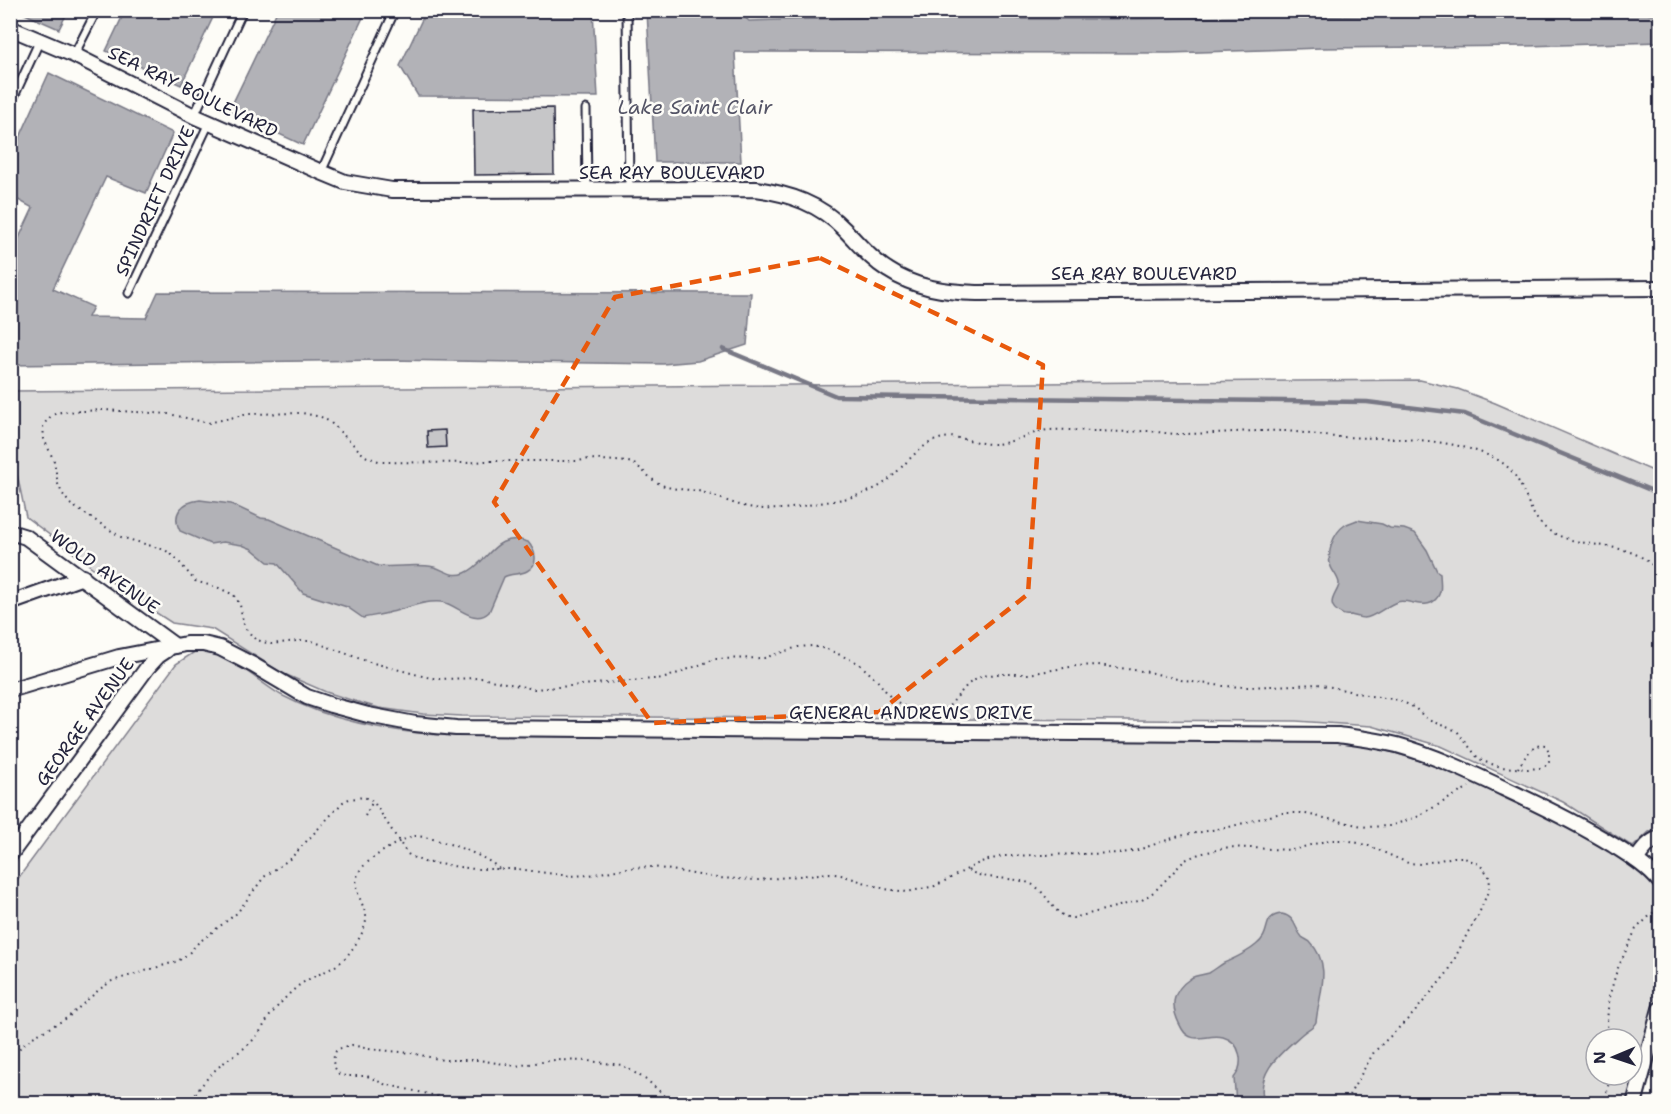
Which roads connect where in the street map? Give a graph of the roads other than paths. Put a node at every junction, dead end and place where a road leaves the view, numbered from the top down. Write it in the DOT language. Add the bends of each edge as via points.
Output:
graph roads {
  1 [pos="97,10"];
  2 [pos="243,10"];
  3 [pos="395,10"];
  4 [pos="627,10"];
  5 [pos="10,27"];
  6 [pos="40,40"];
  7 [pos="74,55"];
  8 [pos="10,105"];
  9 [pos="586,109"];
  10 [pos="194,116"];
  11 [pos="209,123"];
  12 [pos="321,172"];
  13 [pos="587,190"];
  14 [pos="629,190"];
  15 [pos="1660,288"];
  16 [pos="129,293"];
  17 [pos="10,532"];
  18 [pos="83,577"];
  19 [pos="10,603"];
  20 [pos="175,646"];
  21 [pos="10,690"];
  22 [pos="1660,838"];
  23 [pos="10,855"];
  24 [pos="1636,860"];
  25 [pos="1660,882"];
  26 [pos="1660,1009"];
  27 [pos="1634,1104"];
  1 -- 7 [label="lane"];
  2 -- 10 [label="lane, SPINDRIFT DRIVE"];
  3 -- 12 [label="lane"];
  4 -- 14 [label="lane"];
  5 -- 6 [label="street, SEA RAY BOULEVARD"];
  6 -- 7 [label="street, SEA RAY BOULEVARD"];
  6 -- 8 [label="lane"];
  7 -- 10 [label="street, SEA RAY BOULEVARD"];
  9 -- 13 [label="lane"];
  10 -- 11 [label="street, SEA RAY BOULEVARD"];
  11 -- 12 [label="street, SEA RAY BOULEVARD"];
  11 -- 16 [label="lane, SPINDRIFT DRIVE"];
  12 -- 13 [label="street, SEA RAY BOULEVARD" via="345,182 392,190"];
  13 -- 14 [label="street, SEA RAY BOULEVARD"];
  14 -- 15 [label="street, SEA RAY BOULEVARD" via="780,192 825,213 871,258 906,281 953,292"];
  17 -- 18 [label="street, WOLD AVENUE" via="26,537"];
  18 -- 19 [label="street"];
  18 -- 20 [label="street, WOLD AVENUE"];
  20 -- 21 [label="street, GENERAL ANDREWS DRIVE" via="119,657"];
  20 -- 23 [label="street, GEORGE AVENUE" via="147,668"];
  20 -- 24 [label="street, GENERAL ANDREWS DRIVE" via="193,643 220,648 307,697 331,705 446,727 1290,734 1363,738 1423,754 1477,777 1562,815"];
  22 -- 24 [label="street" via="1647,845"];
  24 -- 25 [label="street, GENERAL ANDREWS DRIVE"];
  26 -- 27 [label="street"];
}
